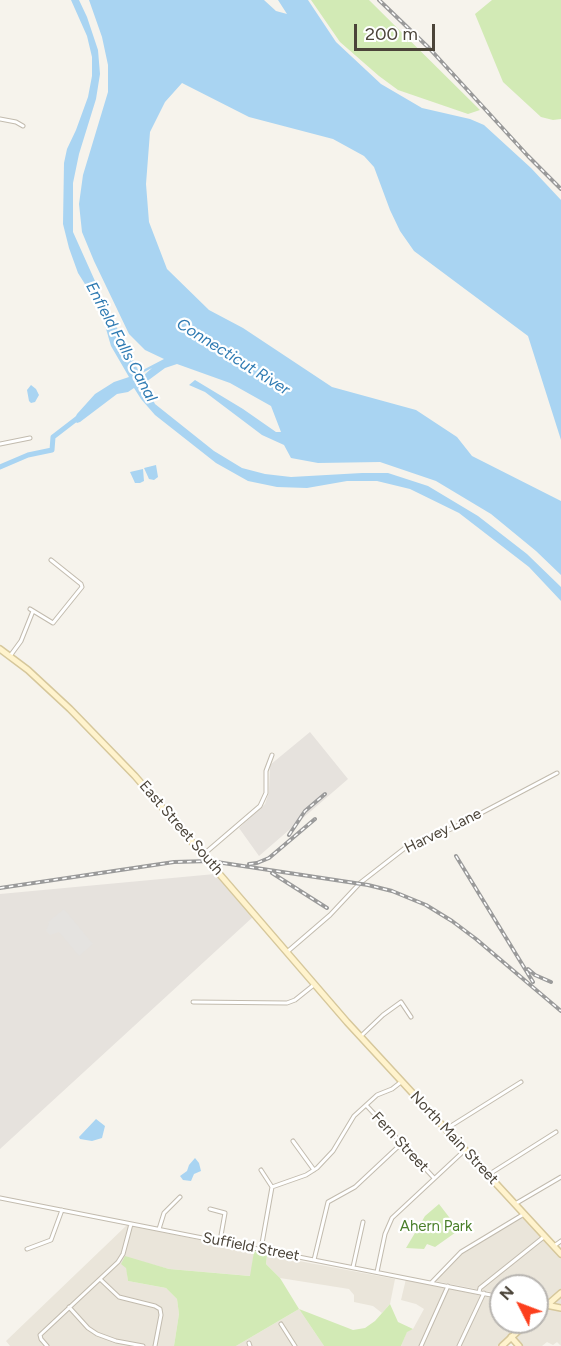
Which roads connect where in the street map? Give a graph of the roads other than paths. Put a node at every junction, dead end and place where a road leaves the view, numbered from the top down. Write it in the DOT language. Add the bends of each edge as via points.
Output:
graph roads {
  1 [pos="0,119"];
  2 [pos="23,126"];
  3 [pos="30,438"];
  4 [pos="0,444"];
  5 [pos="51,560"];
  6 [pos="0,649"];
  7 [pos="10,656"];
  8 [pos="272,754"];
  9 [pos="557,773"];
  10 [pos="204,854"];
  11 [pos="287,952"];
  12 [pos="315,984"];
  13 [pos="194,1002"];
  14 [pos="411,1017"];
  15 [pos="347,1022"];
  16 [pos="360,1036"];
  17 [pos="401,1081"];
  18 [pos="521,1082"];
  19 [pos="366,1105"];
  20 [pos="446,1129"];
  21 [pos="556,1132"];
  22 [pos="293,1142"];
  23 [pos="401,1144"];
  24 [pos="465,1150"];
  25 [pos="261,1170"];
  26 [pos="314,1170"];
  27 [pos="488,1175"];
  28 [pos="434,1178"];
  29 [pos="561,1178"];
  30 [pos="272,1187"];
  31 [pos="180,1197"];
  32 [pos="0,1198"];
  33 [pos="515,1204"];
  34 [pos="210,1209"];
  35 [pos="62,1210"];
  36 [pos="524,1214"];
  37 [pos="363,1221"];
  38 [pos="131,1224"];
  39 [pos="159,1229"];
  40 [pos="544,1236"];
  41 [pos="220,1241"];
  42 [pos="561,1241"];
  43 [pos="554,1246"];
  44 [pos="27,1249"];
  45 [pos="261,1249"];
  46 [pos="561,1254"];
  47 [pos="314,1260"];
  48 [pos="353,1267"];
  49 [pos="377,1272"];
  50 [pos="100,1279"];
  51 [pos="432,1283"];
  52 [pos="448,1286"];
  53 [pos="481,1293"];
  54 [pos="561,1293"];
  55 [pos="489,1295"];
  56 [pos="549,1303"];
  57 [pos="69,1307"];
  58 [pos="281,1324"];
  59 [pos="515,1334"];
  60 [pos="511,1338"];
  61 [pos="47,1346"];
  62 [pos="143,1346"];
  63 [pos="156,1346"];
  64 [pos="295,1346"];
  65 [pos="421,1346"];
  66 [pos="459,1346"];
  67 [pos="502,1346"];
  68 [pos="519,1346"];
  1 -- 2 [label="street"];
  3 -- 4 [label="street"];
  5 -- 7 [label="street" via="82,586 54,623 31,610 20,642"];
  6 -- 7 [label="main road, East Street South"];
  7 -- 10 [label="main road, East Street South" via="113,752"];
  8 -- 10 [label="street" via="261,804"];
  9 -- 11 [label="street, Harvey Lane" via="447,831 406,847 360,883"];
  10 -- 11 [label="main road, East Street South"];
  11 -- 12 [label="main road, East Street South"];
  12 -- 13 [label="street" via="287,1003"];
  12 -- 15 [label="main road, East Street South"];
  14 -- 16 [label="street" via="401,1002"];
  15 -- 16 [label="main road, North Main Street"];
  16 -- 17 [label="main road, North Main Street"];
  17 -- 19 [label="street"];
  17 -- 20 [label="main road, North Main Street"];
  18 -- 20 [label="street"];
  19 -- 23 [label="street, Fern Street"];
  19 -- 26 [label="street" via="350,1121 333,1152"];
  20 -- 24 [label="main road, North Main Street"];
  21 -- 27 [label="street"];
  22 -- 26 [label="street"];
  23 -- 28 [label="street, Fern Street"];
  23 -- 47 [label="street" via="355,1186 328,1202"];
  24 -- 27 [label="main road, North Main Street"];
  24 -- 28 [label="street"];
  25 -- 30 [label="street"];
  26 -- 30 [label="street"];
  27 -- 33 [label="main road, North Main Street"];
  28 -- 49 [label="street" via="389,1224"];
  29 -- 33 [label="street"];
  30 -- 45 [label="street"];
  31 -- 39 [label="street" via="164,1213"];
  32 -- 35 [label="street, Suffield Street"];
  33 -- 36 [label="main road, North Main Street"];
  34 -- 41 [label="street" via="225,1213"];
  35 -- 38 [label="street, Suffield Street"];
  35 -- 44 [label="street" via="51,1240"];
  36 -- 40 [label="main road, North Main Street"];
  36 -- 51 [label="street" via="461,1252"];
  37 -- 48 [label="street"];
  38 -- 39 [label="street, Suffield Street"];
  38 -- 50 [label="street" via="123,1254"];
  39 -- 41 [label="street, Suffield Street"];
  40 -- 43 [label="main road, North Main Street"];
  40 -- 53 [label="street" via="480,1288"];
  41 -- 45 [label="street, Suffield Street"];
  42 -- 43 [label="street"];
  43 -- 46 [label="main road, North Main Street"];
  45 -- 47 [label="street, Suffield Street"];
  47 -- 48 [label="street, Suffield Street"];
  48 -- 49 [label="street, Suffield Street"];
  49 -- 51 [label="street, Suffield Street"];
  50 -- 57 [label="street"];
  50 -- 63 [label="street" via="118,1297 160,1309"];
  51 -- 52 [label="street, Suffield Street"];
  52 -- 53 [label="street, Suffield Street"];
  52 -- 65 [label="street"];
  53 -- 55 [label="street, Suffield Street"];
  53 -- 66 [label="street"];
  54 -- 56 [label="main road"];
  57 -- 61 [label="street" via="40,1335"];
  57 -- 62 [label="street" via="96,1334"];
  58 -- 64 [label="street"];
  59 -- 60 [label="main road"];
  60 -- 67 [label="main road"];
  60 -- 68 [label="main road"];
}
